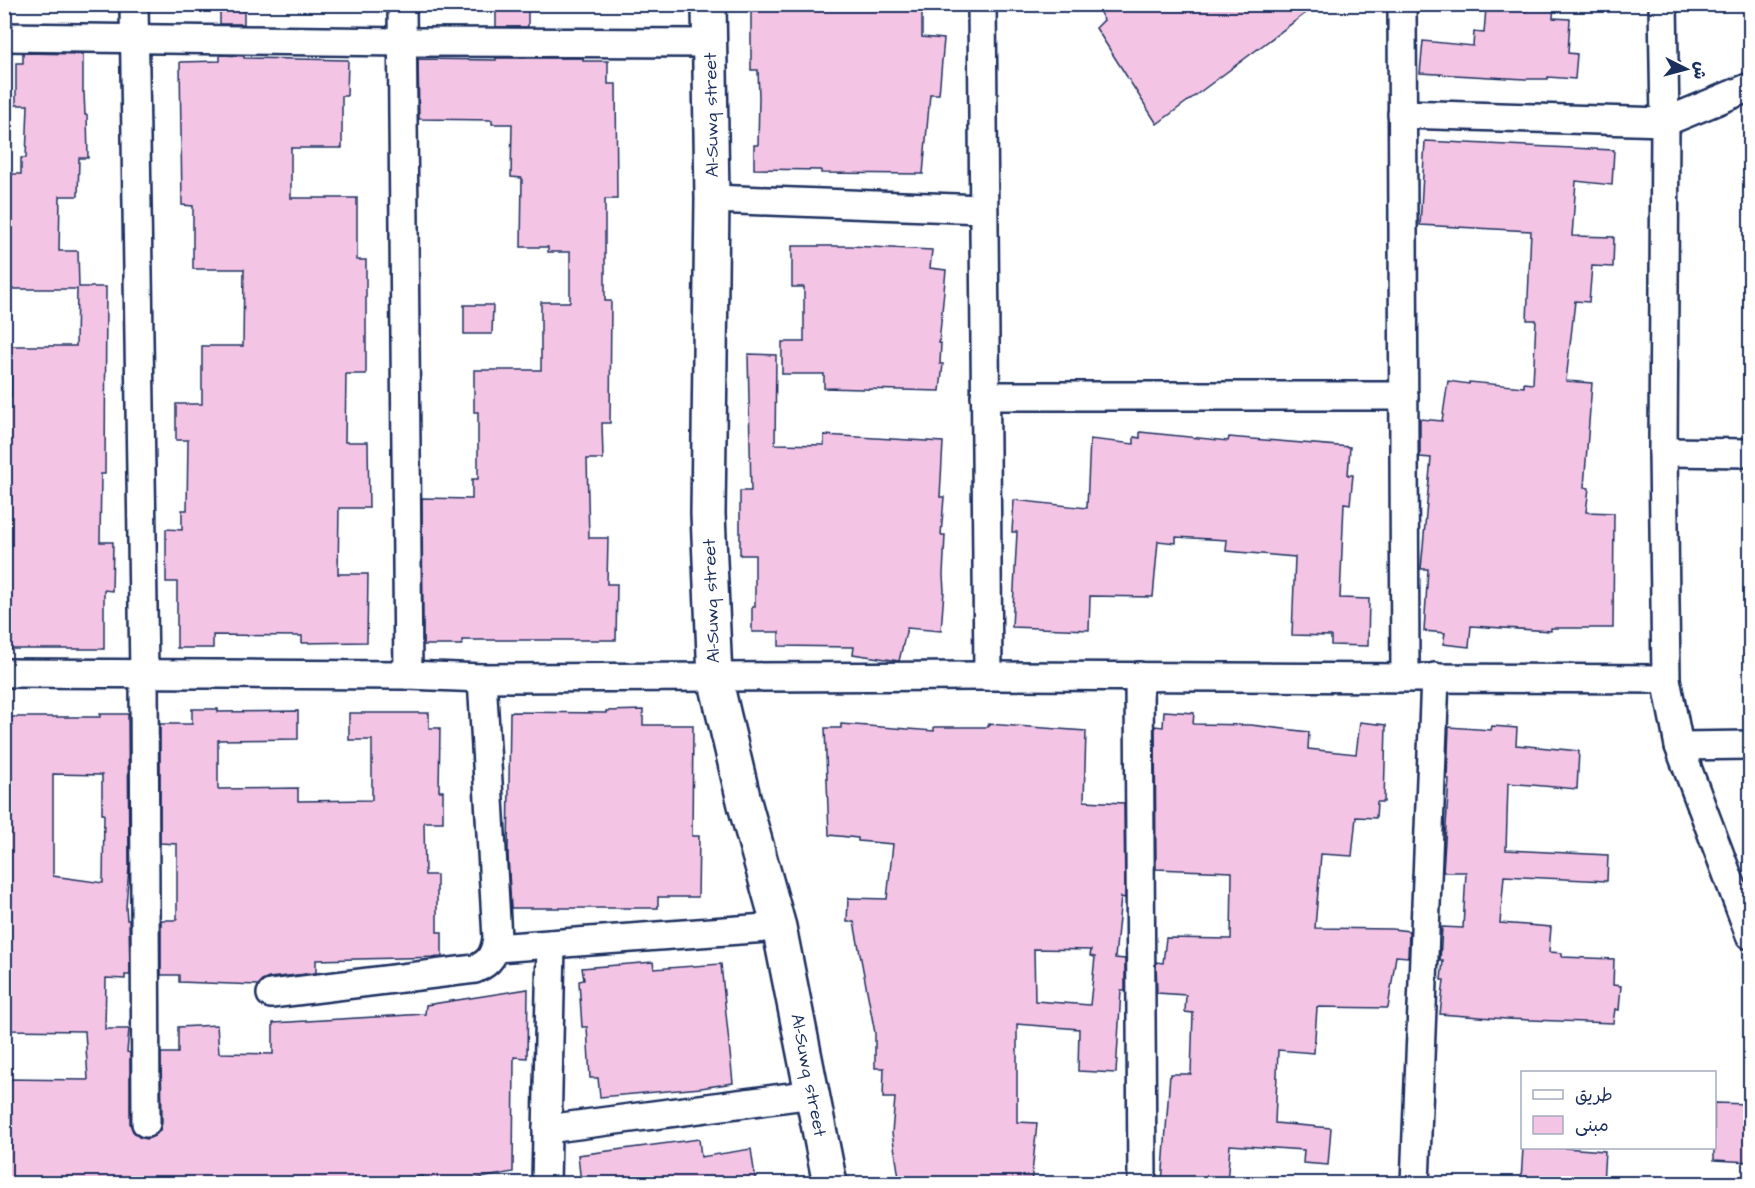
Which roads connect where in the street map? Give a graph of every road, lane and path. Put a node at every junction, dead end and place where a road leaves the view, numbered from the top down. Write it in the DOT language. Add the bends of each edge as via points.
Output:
graph roads {
  1 [pos="134,4"];
  2 [pos="402,4"];
  3 [pos="710,4"];
  4 [pos="982,4"];
  5 [pos="1402,4"];
  6 [pos="1663,4"];
  7 [pos="4,37"];
  8 [pos="134,39"];
  9 [pos="402,42"];
  10 [pos="710,43"];
  11 [pos="1750,87"];
  12 [pos="1402,114"];
  13 [pos="1665,122"];
  14 [pos="712,200"];
  15 [pos="983,209"];
  16 [pos="985,396"];
  17 [pos="1404,396"];
  18 [pos="1663,452"];
  19 [pos="1750,453"];
  20 [pos="4,673"];
  21 [pos="144,674"];
  22 [pos="408,675"];
  23 [pos="988,676"];
  24 [pos="1139,676"];
  25 [pos="1405,677"];
  26 [pos="1435,677"];
  27 [pos="482,678"];
  28 [pos="715,678"];
  29 [pos="1666,679"];
  30 [pos="1750,745"];
  31 [pos="1679,746"];
  32 [pos="779,927"];
  33 [pos="1750,935"];
  34 [pos="551,944"];
  35 [pos="496,948"];
  36 [pos="272,994"];
  37 [pos="813,1094"];
  38 [pos="146,1123"];
  39 [pos="547,1129"];
  40 [pos="546,1184"];
  41 [pos="830,1184"];
  42 [pos="1142,1184"];
  43 [pos="1415,1184"];
  1 -- 8 [label="street"];
  2 -- 9 [label="street"];
  3 -- 10 [label="street, Al-Suwq street"];
  4 -- 15 [label="street"];
  5 -- 12 [label="street"];
  6 -- 13 [label="street"];
  7 -- 8 [label="street"];
  8 -- 9 [label="street"];
  8 -- 21 [label="street"];
  9 -- 10 [label="street"];
  9 -- 22 [label="street"];
  10 -- 14 [label="street, Al-Suwq street"];
  11 -- 13 [label="street"];
  12 -- 13 [label="street"];
  12 -- 17 [label="street"];
  13 -- 18 [label="street"];
  14 -- 15 [label="street"];
  14 -- 28 [label="street, Al-Suwq street" via="708,514"];
  15 -- 16 [label="street"];
  16 -- 17 [label="street"];
  16 -- 23 [label="street"];
  17 -- 25 [label="street"];
  18 -- 19 [label="street"];
  18 -- 29 [label="street"];
  20 -- 21 [label="street"];
  21 -- 22 [label="street"];
  21 -- 38 [label="street"];
  22 -- 27 [label="street"];
  23 -- 24 [label="street"];
  23 -- 28 [label="street"];
  24 -- 25 [label="street"];
  24 -- 42 [label="street"];
  25 -- 26 [label="street"];
  26 -- 29 [label="street"];
  26 -- 43 [label="street"];
  27 -- 28 [label="street"];
  27 -- 35 [label="street"];
  28 -- 32 [label="street, Al-Suwq street"];
  29 -- 31 [label="street"];
  30 -- 31 [label="street"];
  31 -- 33 [label="street"];
  32 -- 34 [label="street"];
  32 -- 37 [label="street, Al-Suwq street"];
  34 -- 35 [label="street"];
  34 -- 39 [label="street"];
  35 -- 36 [label="street" via="485,964 475,969"];
  37 -- 39 [label="street"];
  37 -- 41 [label="street, Al-Suwq street"];
  39 -- 40 [label="street"];
}
